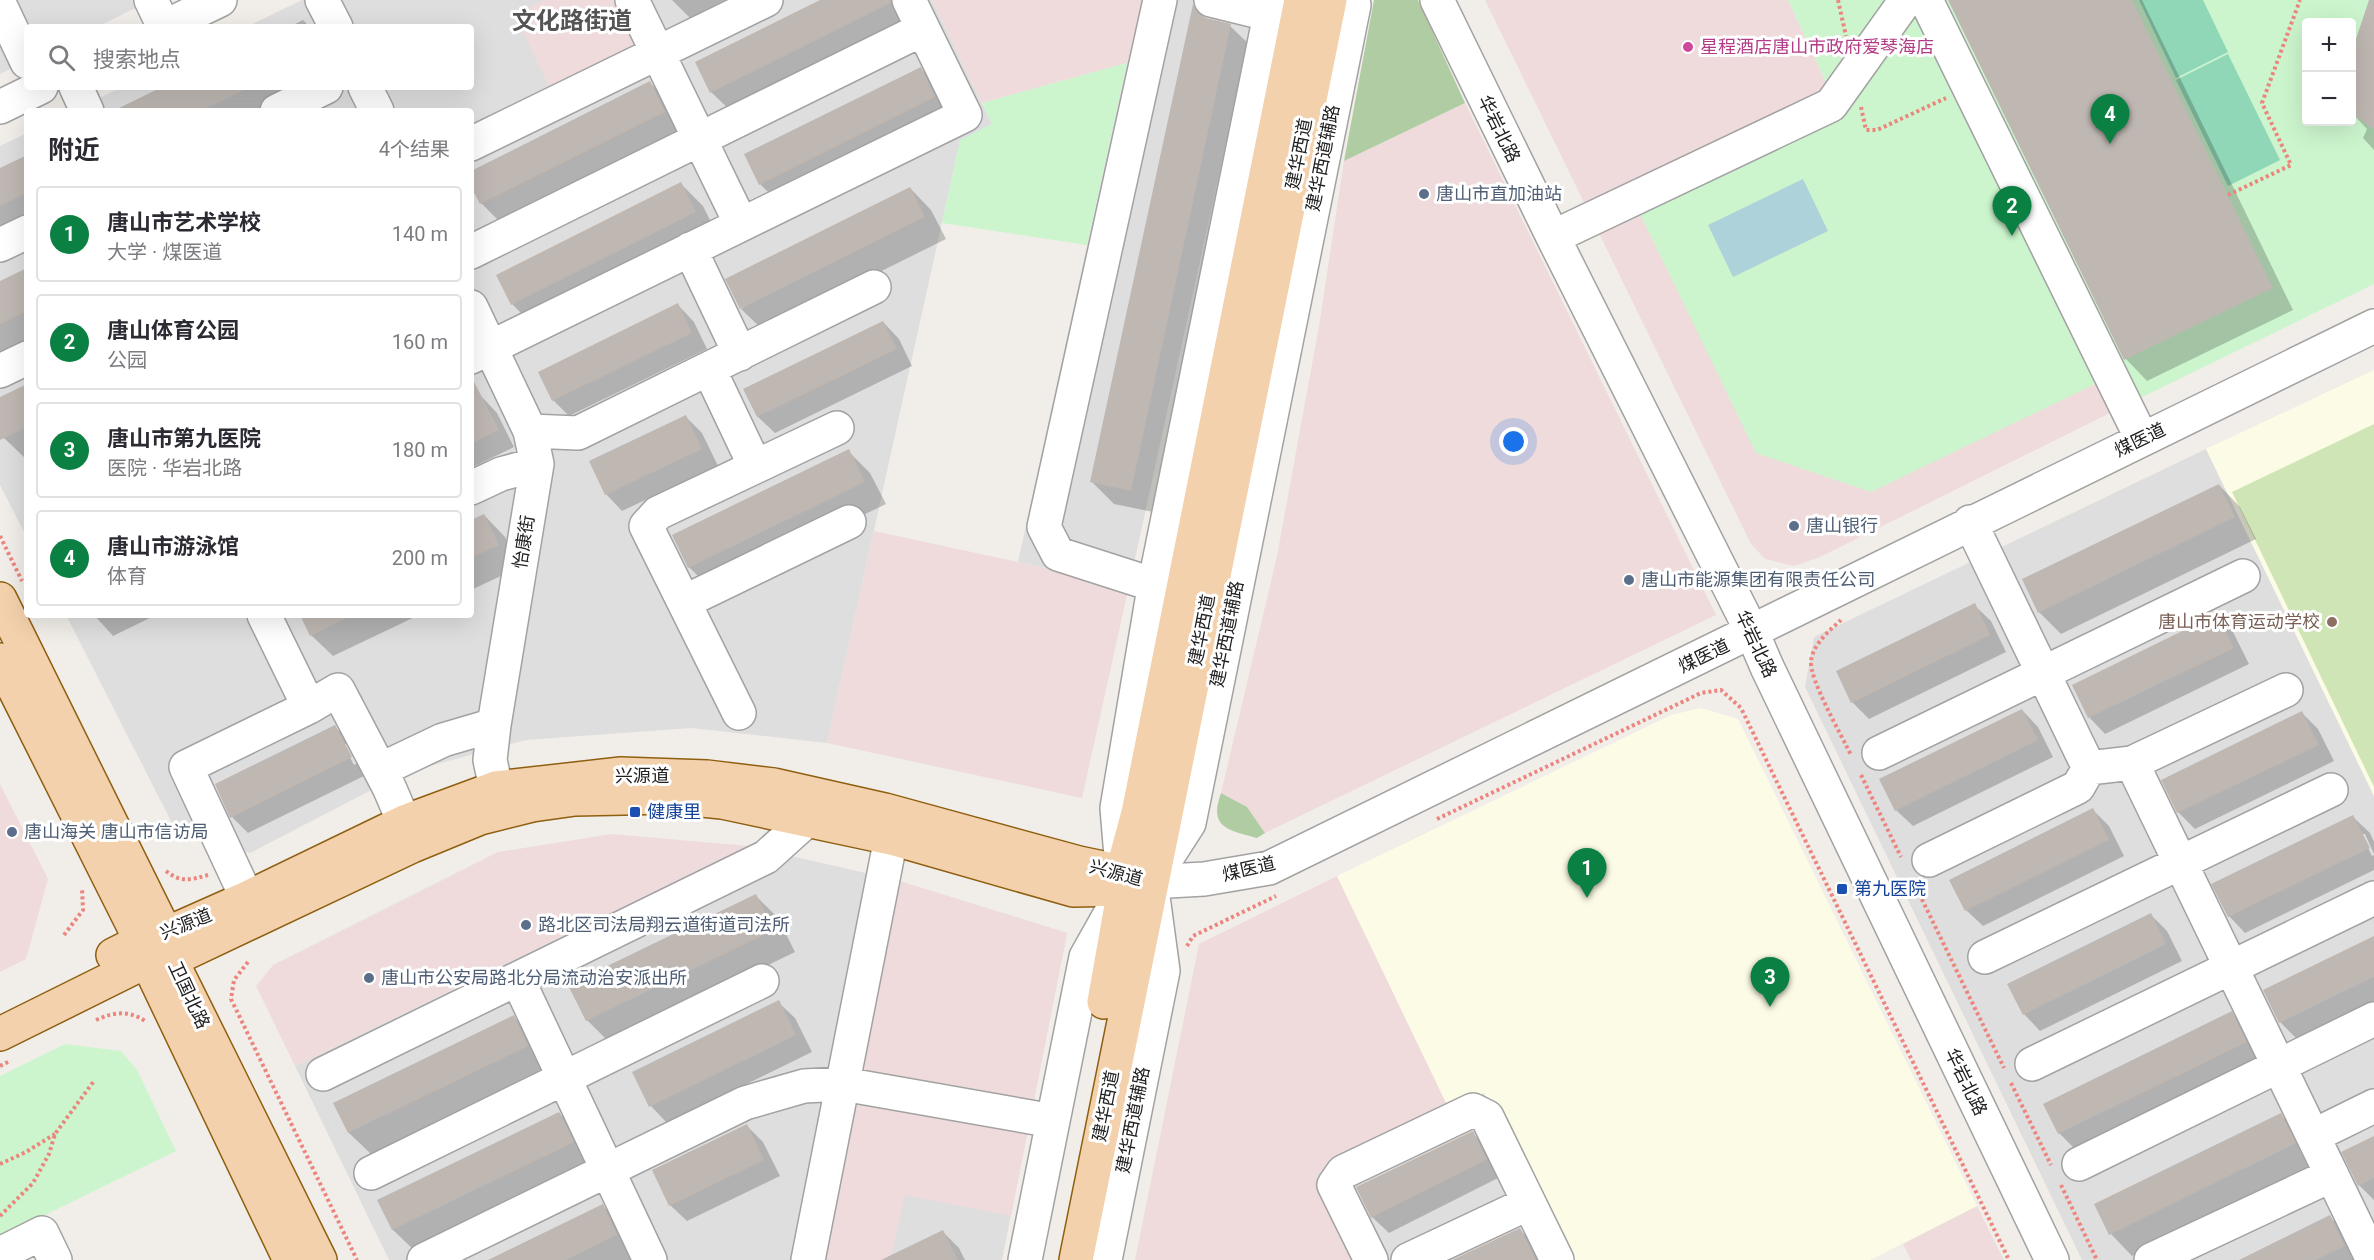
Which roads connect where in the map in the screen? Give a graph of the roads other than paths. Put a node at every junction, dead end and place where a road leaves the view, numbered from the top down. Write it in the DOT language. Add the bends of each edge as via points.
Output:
graph roads {
  1 [pos="151,0"];
  2 [pos="220,0"];
  3 [pos="322,0"];
  4 [pos="632,0"];
  5 [pos="766,0"];
  6 [pos="909,0"];
  7 [pos="1160,0"];
  8 [pos="1211,0"];
  9 [pos="1330,0"];
  10 [pos="1352,0"];
  11 [pos="1437,0"];
  12 [pos="1906,0"];
  13 [pos="1926,0"];
  14 [pos="0,5"];
  15 [pos="1285,9"];
  16 [pos="163,24"];
  17 [pos="170,24"];
  18 [pos="334,24"];
  19 [pos="923,29"];
  20 [pos="658,53"];
  21 [pos="24,54"];
  22 [pos="24,90"];
  23 [pos="77,90"];
  24 [pos="320,90"];
  25 [pos="366,90"];
  26 [pos="0,107"];
  27 [pos="86,108"];
  28 [pos="283,108"];
  29 [pos="375,108"];
  30 [pos="700,139"];
  31 [pos="474,143"];
  32 [pos="741,224"];
  33 [pos="24,233"];
  34 [pos="1553,237"];
  35 [pos="0,245"];
  36 [pos="690,249"];
  37 [pos="474,251"];
  38 [pos="874,287"];
  39 [pos="474,320"];
  40 [pos="2374,326"];
  41 [pos="481,352"];
  42 [pos="740,354"];
  43 [pos="24,359"];
  44 [pos="709,369"];
  45 [pos="0,371"];
  46 [pos="837,428"];
  47 [pos="530,431"];
  48 [pos="2142,439"];
  49 [pos="537,464"];
  50 [pos="755,466"];
  51 [pos="474,487"];
  52 [pos="849,522"];
  53 [pos="1970,522"];
  54 [pos="2243,576"];
  55 [pos="1169,584"];
  56 [pos="11,590"];
  57 [pos="684,602"];
  58 [pos="265,618"];
  59 [pos="1752,632"];
  60 [pos="0,660"];
  61 [pos="2043,673"];
  62 [pos="2286,690"];
  63 [pos="309,707"];
  64 [pos="739,713"];
  65 [pos="494,725"];
  66 [pos="1862,758"];
  67 [pos="2132,763"];
  68 [pos="2089,768"];
  69 [pos="380,770"];
  70 [pos="496,788"];
  71 [pos="2331,790"];
  72 [pos="807,820"];
  73 [pos="404,822"];
  74 [pos="891,838"];
  75 [pos="2180,862"];
  76 [pos="1914,865"];
  77 [pos="1132,881"];
  78 [pos="247,898"];
  79 [pos="2374,898"];
  80 [pos="156,949"];
  81 [pos="1984,957"];
  82 [pos="2231,968"];
  83 [pos="518,980"];
  84 [pos="762,981"];
  85 [pos="0,1011"];
  86 [pos="2374,1019"];
  87 [pos="5,1047"];
  88 [pos="2032,1064"];
  89 [pos="2279,1065"];
  90 [pos="323,1074"];
  91 [pos="564,1078"];
  92 [pos="843,1084"];
  93 [pos="2374,1106"];
  94 [pos="1053,1121"];
  95 [pos="2313,1136"];
  96 [pos="608,1171"];
  97 [pos="371,1173"];
  98 [pos="2065,1174"];
  99 [pos="2332,1175"];
  100 [pos="1530,1203"];
  101 [pos="0,1254"];
  102 [pos="55,1260"];
  103 [pos="290,1260"];
  104 [pos="320,1260"];
  105 [pos="424,1260"];
  106 [pos="650,1260"];
  107 [pos="808,1260"];
  108 [pos="1025,1260"];
  109 [pos="1052,1260"];
  110 [pos="1076,1260"];
  111 [pos="1105,1260"];
  112 [pos="1371,1260"];
  113 [pos="1408,1260"];
  114 [pos="1557,1260"];
  115 [pos="2052,1260"];
  116 [pos="2151,1260"];
  117 [pos="2371,1260"];
  1 -- 16 [label="street"];
  2 -- 17 [label="street"];
  3 -- 18 [label="street"];
  4 -- 20 [label="street"];
  5 -- 20 [label="street"];
  6 -- 19 [label="street"];
  7 -- 55 [label="street" via="1044,527 1058,554"];
  8 -- 15 [label="street"];
  9 -- 77 [label="main road, 建华西道"];
  10 -- 77 [label="street, 建华西道辅路" via="1189,823"];
  11 -- 34 [label="street, 华岩北路"];
  12 -- 34 [label="street" via="1831,105"];
  13 -- 48 [label="street"];
  14 -- 21 [label="street"];
  15 -- 55 [label="main road, 建华西道"];
  19 -- 30 [label="street"];
  19 -- 32 [label="street" via="965,115"];
  20 -- 30 [label="street"];
  20 -- 31 [label="street"];
  22 -- 26 [label="street"];
  23 -- 27 [label="street"];
  24 -- 28 [label="street"];
  25 -- 29 [label="street"];
  30 -- 32 [label="street"];
  30 -- 37 [label="street"];
  32 -- 36 [label="street"];
  33 -- 35 [label="street"];
  34 -- 59 [label="street, 华岩北路"];
  36 -- 41 [label="street"];
  36 -- 42 [label="street"];
  38 -- 42 [label="street"];
  39 -- 41 [label="street, 怡康街"];
  40 -- 48 [label="street, 煤医道"];
  41 -- 47 [label="street, 怡康街"];
  42 -- 44 [label="street"];
  43 -- 45 [label="street"];
  44 -- 47 [label="street" via="578,433"];
  44 -- 50 [label="street"];
  46 -- 50 [label="street"];
  47 -- 49 [label="street, 怡康街"];
  48 -- 53 [label="street, 煤医道"];
  49 -- 51 [label="street"];
  49 -- 65 [label="street, 怡康街"];
  50 -- 57 [label="street" via="658,513 646,526"];
  52 -- 57 [label="street"];
  53 -- 59 [label="street, 煤医道"];
  53 -- 61 [label="street"];
  54 -- 61 [label="street"];
  55 -- 77 [label="main road, 建华西道"];
  56 -- 80 [label="main road, 卫国北路"];
  57 -- 64 [label="street"];
  58 -- 63 [label="street"];
  59 -- 77 [label="street, 煤医道" via="1269,868 1204,879"];
  59 -- 115 [label="street, 华岩北路"];
  60 -- 80 [label="main road, 卫国北路"];
  61 -- 66 [label="street"];
  61 -- 68 [label="street"];
  62 -- 67 [label="street"];
  63 -- 69 [label="street" via="338,690"];
  63 -- 78 [label="street" via="186,767"];
  65 -- 69 [label="street" via="443,740"];
  65 -- 70 [label="street, 怡康街" via="490,760"];
  67 -- 68 [label="street"];
  67 -- 75 [label="street"];
  68 -- 76 [label="street" via="2078,787"];
  69 -- 73 [label="street"];
  70 -- 73 [label="main road, 兴源道"];
  70 -- 77 [label="main road, 兴源道" via="621,774 763,784 885,810"];
  71 -- 75 [label="street"];
  72 -- 74 [label="main road, 兴源道"];
  72 -- 80 [label="main road, 兴源道" via="722,802 672,798 532,805 480,818"];
  72 -- 83 [label="street" via="766,857"];
  73 -- 78 [label="main road, 兴源道"];
  74 -- 77 [label="main road, 兴源道" via="1073,890"];
  74 -- 92 [label="street"];
  75 -- 81 [label="street"];
  75 -- 82 [label="street"];
  77 -- 94 [label="street, 建华西道辅路" via="1086,957"];
  77 -- 109 [label="main road, 建华西道"];
  77 -- 110 [label="main road, 建华西道"];
  77 -- 111 [label="street, 建华西道辅路" via="1163,970"];
  78 -- 80 [label="main road, 兴源道"];
  79 -- 82 [label="street"];
  80 -- 85 [label="main road, 兴源道"];
  80 -- 87 [label="main road, 兴源道"];
  80 -- 103 [label="main road, 卫国北路"];
  80 -- 104 [label="main road, 卫国北路"];
  82 -- 88 [label="street"];
  82 -- 89 [label="street"];
  83 -- 90 [label="street"];
  83 -- 91 [label="street"];
  84 -- 91 [label="street"];
  86 -- 89 [label="street"];
  89 -- 95 [label="street"];
  89 -- 98 [label="street"];
  91 -- 96 [label="street"];
  91 -- 97 [label="street"];
  92 -- 94 [label="street"];
  92 -- 96 [label="street" via="804,1086 745,1103"];
  92 -- 107 [label="street"];
  93 -- 95 [label="street"];
  94 -- 108 [label="street, 建华西道辅路"];
  95 -- 99 [label="street"];
  96 -- 105 [label="street"];
  96 -- 106 [label="street"];
  99 -- 116 [label="street"];
  99 -- 117 [label="street"];
  100 -- 112 [label="street" via="1487,1117 1473,1110 1343,1172 1334,1185"];
  100 -- 113 [label="street"];
  100 -- 114 [label="street"];
  101 -- 102 [label="street" via="42,1233"];
}
